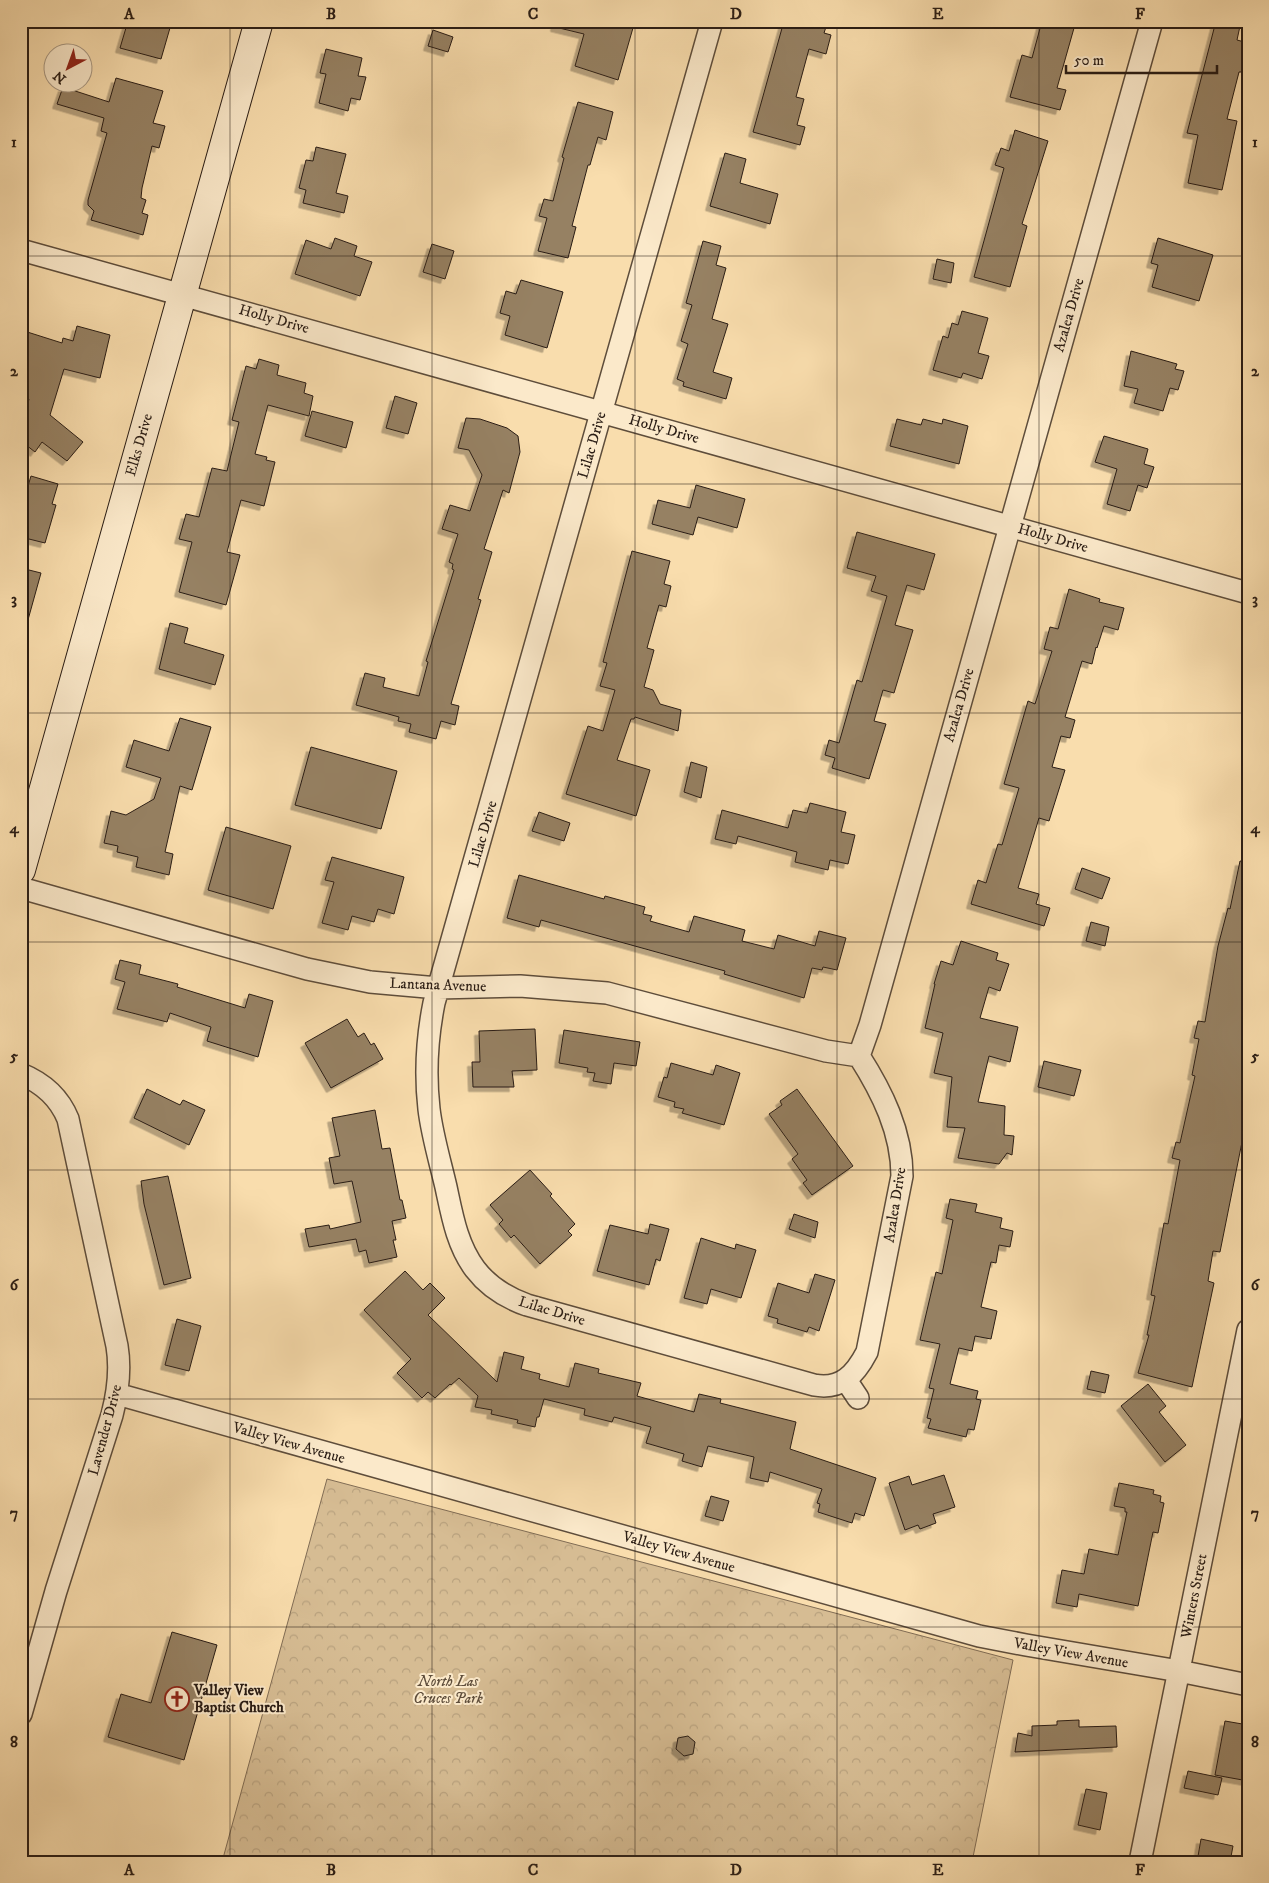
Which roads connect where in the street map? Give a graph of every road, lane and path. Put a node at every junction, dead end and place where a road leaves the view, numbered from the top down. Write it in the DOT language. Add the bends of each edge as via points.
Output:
graph roads {
  1 [pos="259,21"];
  2 [pos="712,21"];
  3 [pos="1152,21"];
  4 [pos="21,250"];
  5 [pos="182,294"];
  6 [pos="602,412"];
  7 [pos="1009,526"];
  8 [pos="1248,593"];
  9 [pos="21,870"];
  10 [pos="21,888"];
  11 [pos="438,988"];
  12 [pos="858,1056"];
  13 [pos="21,1074"];
  14 [pos="1248,1330"];
  15 [pos="846,1380"];
  16 [pos="117,1394"];
  17 [pos="858,1398"];
  18 [pos="1179,1671"];
  19 [pos="1248,1685"];
  20 [pos="21,1714"];
  21 [pos="1140,1862"];
  1 -- 5 [label="main road, Elks Drive"];
  2 -- 6 [label="street, Lilac Drive"];
  3 -- 7 [label="street, Azalea Drive"];
  4 -- 5 [label="street, Holly Drive"];
  5 -- 6 [label="street, Holly Drive"];
  5 -- 9 [label="main road, Elks Drive"];
  6 -- 7 [label="street, Holly Drive"];
  6 -- 11 [label="street, Lilac Drive"];
  7 -- 8 [label="street, Holly Drive"];
  7 -- 12 [label="street, Azalea Drive" via="870,1025"];
  10 -- 11 [label="street, Lantana Avenue" via="307,969 370,982"];
  11 -- 12 [label="street, Lantana Avenue" via="520,986 607,993 826,1051"];
  11 -- 15 [label="street, Lilac Drive" via="427,1054 429,1110 459,1240 475,1270 487,1282 527,1305 814,1385 830,1387"];
  12 -- 15 [label="street, Azalea Drive" via="874,1080 894,1127 902,1176 867,1352"];
  13 -- 16 [label="street, Lavender Drive" via="36,1080 56,1098 68,1119 117,1346"];
  14 -- 18 [label="street, Winters Street"];
  15 -- 17 [label="street"];
  16 -- 18 [label="street, Valley View Avenue" via="979,1636"];
  16 -- 20 [label="street, Lavender Drive"];
  18 -- 19 [label="street, Valley View Avenue"];
  18 -- 21 [label="street, Winters Street"];
}
